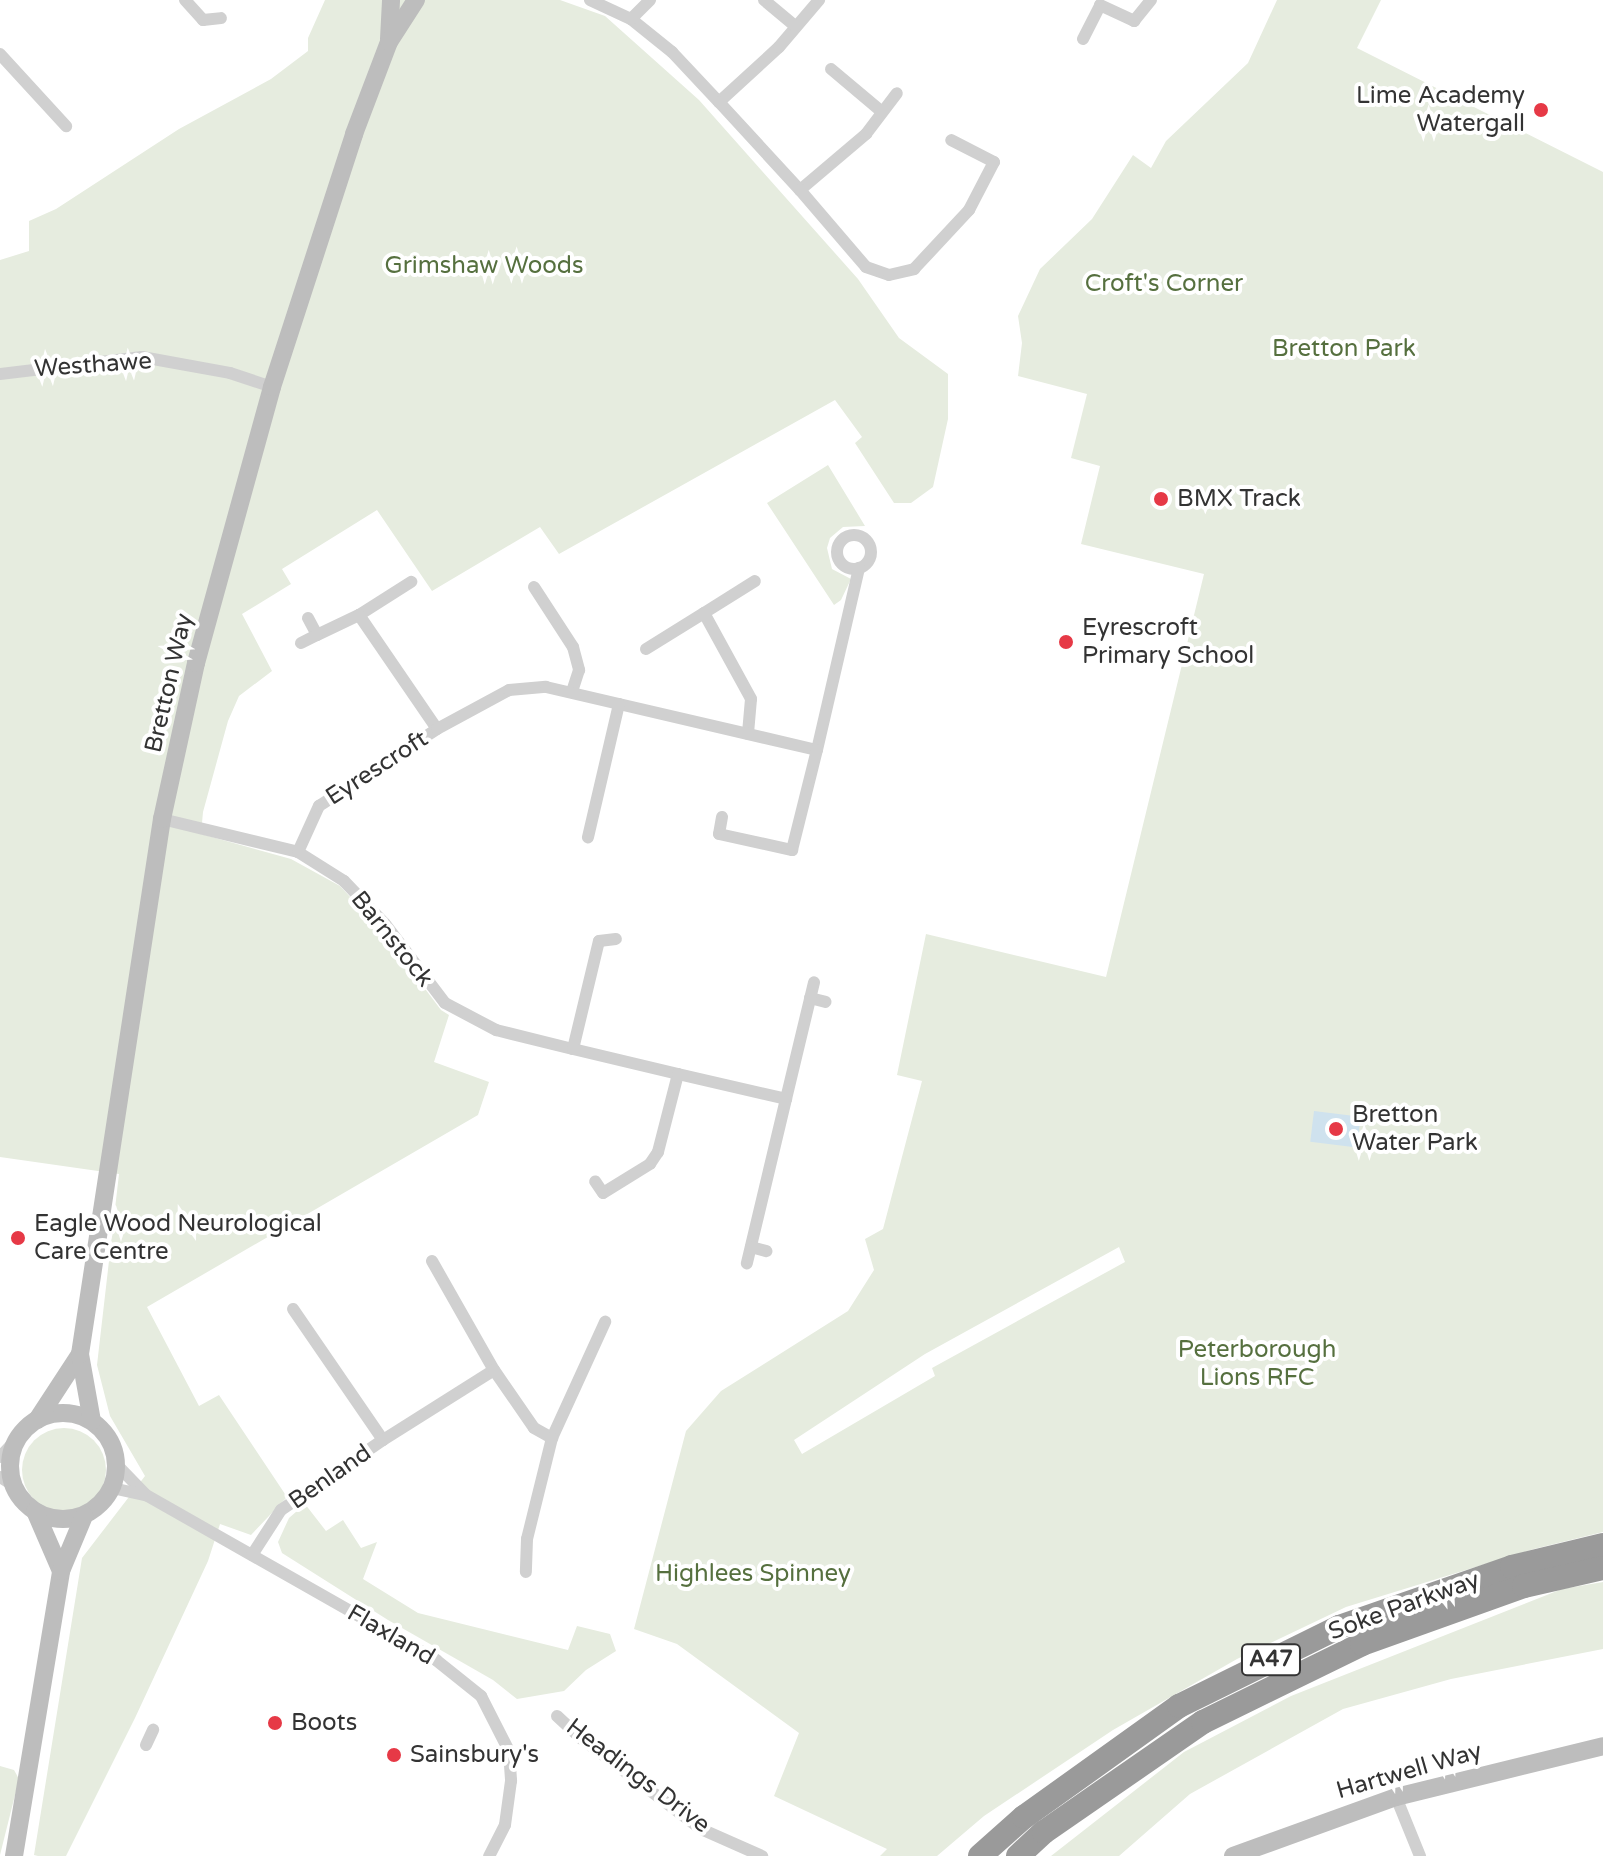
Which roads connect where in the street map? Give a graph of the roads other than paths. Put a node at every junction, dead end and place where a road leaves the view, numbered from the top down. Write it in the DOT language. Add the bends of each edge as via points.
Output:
graph roads {
  1 [pos="185,0"];
  2 [pos="391,0"];
  3 [pos="416,0"];
  4 [pos="590,0"];
  5 [pos="650,0"];
  6 [pos="764,0"];
  7 [pos="819,0"];
  8 [pos="1151,0"];
  9 [pos="221,18"];
  10 [pos="631,19"];
  11 [pos="795,26"];
  12 [pos="1083,39"];
  13 [pos="389,42"];
  14 [pos="0,54"];
  15 [pos="831,69"];
  16 [pos="897,93"];
  17 [pos="63,101"];
  18 [pos="719,102"];
  19 [pos="53,111"];
  20 [pos="881,111"];
  21 [pos="66,126"];
  22 [pos="951,140"];
  23 [pos="800,190"];
  24 [pos="2,369"];
  25 [pos="272,387"];
  26 [pos="859,568"];
  27 [pos="755,581"];
  28 [pos="411,582"];
  29 [pos="534,587"];
  30 [pos="560,599"];
  31 [pos="547,608"];
  32 [pos="704,613"];
  33 [pos="359,615"];
  34 [pos="308,618"];
  35 [pos="317,635"];
  36 [pos="301,643"];
  37 [pos="646,649"];
  38 [pos="572,692"];
  39 [pos="619,704"];
  40 [pos="437,729"];
  41 [pos="748,734"];
  42 [pos="817,750"];
  43 [pos="579,812"];
  44 [pos="594,814"];
  45 [pos="722,817"];
  46 [pos="162,819"];
  47 [pos="588,837"];
  48 [pos="298,852"];
  49 [pos="616,939"];
  50 [pos="814,982"];
  51 [pos="810,998"];
  52 [pos="826,1002"];
  53 [pos="573,1049"];
  54 [pos="678,1074"];
  55 [pos="786,1099"];
  56 [pos="595,1181"];
  57 [pos="751,1247"];
  58 [pos="766,1251"];
  59 [pos="432,1261"];
  60 [pos="747,1263"];
  61 [pos="293,1309"];
  62 [pos="605,1322"];
  63 [pos="80,1354"];
  64 [pos="494,1370"];
  65 [pos="37,1420"];
  66 [pos="92,1421"];
  67 [pos="18,1438"];
  68 [pos="552,1438"];
  69 [pos="383,1440"];
  70 [pos="0,1457"];
  71 [pos="116,1464"];
  72 [pos="7,1481"];
  73 [pos="112,1488"];
  74 [pos="146,1495"];
  75 [pos="35,1511"];
  76 [pos="84,1516"];
  77 [pos="1603,1545"];
  78 [pos="252,1555"];
  79 [pos="1603,1568"];
  80 [pos="61,1571"];
  81 [pos="526,1572"];
  82 [pos="557,1716"];
  83 [pos="153,1730"];
  84 [pos="146,1745"];
  85 [pos="1603,1746"];
  86 [pos="1396,1797"];
  87 [pos="14,1856"];
  88 [pos="489,1856"];
  89 [pos="762,1856"];
  90 [pos="980,1856"];
  91 [pos="1018,1856"];
  92 [pos="1233,1856"];
  93 [pos="1420,1856"];
  1 -- 9 [label="street" via="199,25"];
  2 -- 13 [label="street, Bretton Way"];
  3 -- 13 [label="street, Bretton Way"];
  4 -- 10 [label="street"];
  5 -- 10 [label="street"];
  6 -- 11 [label="street"];
  7 -- 11 [label="street"];
  8 -- 12 [label="street" via="1134,21 1100,5"];
  10 -- 18 [label="street" via="672,52"];
  11 -- 18 [label="street"];
  13 -- 25 [label="street, Bretton Way"];
  14 -- 19 [label="street"];
  15 -- 20 [label="street"];
  16 -- 20 [label="street"];
  17 -- 19 [label="street"];
  18 -- 23 [label="street"];
  19 -- 21 [label="street"];
  20 -- 23 [label="street" via="866,134"];
  22 -- 23 [label="street" via="994,162 969,210 914,269 889,275 866,267"];
  24 -- 25 [label="street, Westhawe" via="142,357 230,373"];
  25 -- 46 [label="street, Bretton Way" via="201,642"];
  26 -- 42 [label="street"];
  27 -- 32 [label="street"];
  28 -- 33 [label="street"];
  29 -- 31 [label="street"];
  30 -- 31 [label="street"];
  31 -- 38 [label="street" via="573,647 579,670"];
  32 -- 37 [label="street"];
  32 -- 41 [label="street" via="751,699"];
  33 -- 35 [label="street"];
  33 -- 40 [label="street, Eyrescroft"];
  34 -- 35 [label="street"];
  35 -- 36 [label="street"];
  38 -- 39 [label="street, Eyrescroft"];
  38 -- 40 [label="street, Eyrescroft" via="546,687 509,690"];
  39 -- 41 [label="street, Eyrescroft"];
  39 -- 44 [label="street"];
  40 -- 48 [label="street, Eyrescroft" via="319,806"];
  41 -- 42 [label="street, Eyrescroft"];
  42 -- 45 [label="street" via="792,850 719,834"];
  43 -- 44 [label="street"];
  44 -- 47 [label="street"];
  46 -- 48 [label="street, Barnstock"];
  46 -- 63 [label="street, Bretton Way"];
  48 -- 53 [label="street, Barnstock" via="344,881 385,924 445,1003 496,1030"];
  49 -- 53 [label="street" via="599,941"];
  50 -- 51 [label="street"];
  51 -- 52 [label="street"];
  51 -- 55 [label="street"];
  53 -- 54 [label="street, Barnstock"];
  54 -- 55 [label="street, Barnstock"];
  54 -- 56 [label="street" via="658,1152 650,1164 603,1193"];
  55 -- 57 [label="street"];
  57 -- 58 [label="street"];
  57 -- 60 [label="street"];
  59 -- 64 [label="street"];
  61 -- 69 [label="street, Benland"];
  62 -- 68 [label="street"];
  63 -- 65 [label="street, Bretton Way"];
  63 -- 66 [label="street, Bretton Way"];
  64 -- 68 [label="street" via="534,1428"];
  64 -- 69 [label="street, Benland"];
  65 -- 66 [label="street" via="65,1413"];
  65 -- 67 [label="street"];
  66 -- 71 [label="street" via="109,1440"];
  67 -- 70 [label="street"];
  67 -- 72 [label="street"];
  68 -- 81 [label="street" via="527,1539"];
  69 -- 78 [label="street, Benland" via="281,1510"];
  71 -- 73 [label="street"];
  71 -- 74 [label="street, Flaxland"];
  72 -- 75 [label="street"];
  73 -- 74 [label="street, Flaxland"];
  73 -- 76 [label="street"];
  74 -- 78 [label="street, Flaxland"];
  75 -- 76 [label="street" via="55,1519"];
  75 -- 80 [label="street"];
  76 -- 80 [label="street"];
  77 -- 90 [label="highway, Soke Parkway / A47" via="1512,1567 1339,1627 1179,1706 1024,1817"];
  78 -- 88 [label="street, Flaxland" via="436,1660 481,1696 509,1751 511,1781 505,1825"];
  79 -- 91 [label="highway, Soke Parkway / A47" via="1524,1586 1362,1644 1203,1722 1044,1832"];
  80 -- 87 [label="street"];
  82 -- 89 [label="street, Headings Drive" via="701,1829"];
  83 -- 84 [label="street"];
  85 -- 86 [label="street, Hartwell Way"];
  86 -- 92 [label="street, Hartwell Way"];
  86 -- 93 [label="street"];
}
